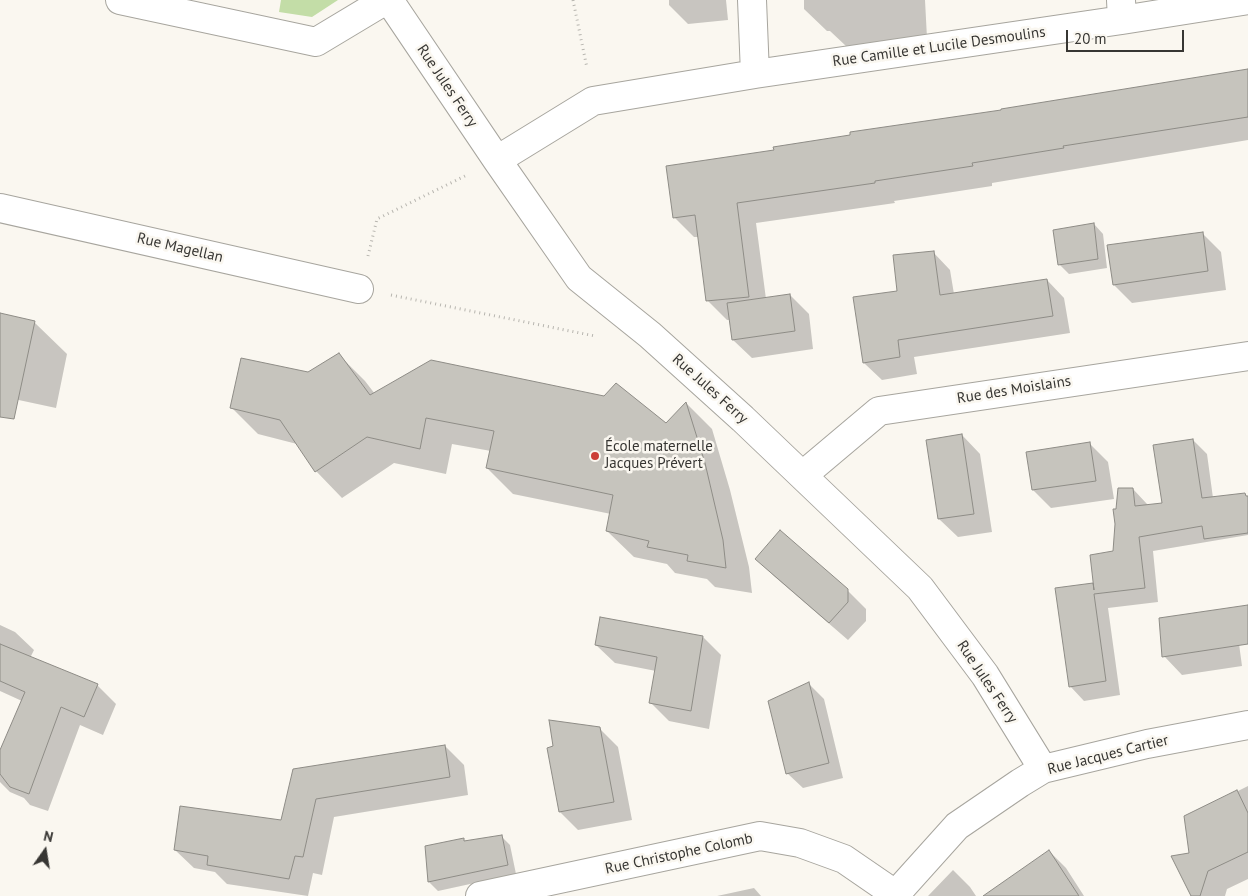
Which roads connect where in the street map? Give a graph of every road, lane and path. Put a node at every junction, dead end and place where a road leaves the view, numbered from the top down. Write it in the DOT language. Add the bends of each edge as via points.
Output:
graph roads {
  1 [pos="120,0"];
  2 [pos="388,0"];
  3 [pos="573,0"];
  4 [pos="752,0"];
  5 [pos="1248,0"];
  6 [pos="1122,10"];
  7 [pos="755,74"];
  8 [pos="593,101"];
  9 [pos="497,160"];
  10 [pos="0,208"];
  11 [pos="359,289"];
  12 [pos="631,320"];
  13 [pos="1248,356"];
  14 [pos="803,476"];
  15 [pos="1248,725"];
  16 [pos="1044,769"];
  17 [pos="895,895"];
  18 [pos="480,896"];
  1 -- 2 [label="street, Rue Jules Ferry" via="316,42"];
  2 -- 9 [label="street, Rue Jules Ferry"];
  3 -- 8 [label="path"];
  4 -- 7 [label="street"];
  5 -- 6 [label="street, Rue Camille et Lucile Desmoulins"];
  6 -- 7 [label="street, Rue Camille et Lucile Desmoulins"];
  7 -- 8 [label="street, Rue Camille et Lucile Desmoulins"];
  8 -- 9 [label="street, Rue Camille et Lucile Desmoulins"];
  9 -- 11 [label="path" via="377,219"];
  9 -- 12 [label="street, Rue Jules Ferry" via="579,278"];
  10 -- 11 [label="street, Rue Magellan"];
  11 -- 12 [label="path" via="601,338"];
  12 -- 14 [label="street, Rue Jules Ferry"];
  13 -- 14 [label="street, Rue des Moislains" via="879,412"];
  14 -- 16 [label="street, Rue Jules Ferry" via="920,588 984,675"];
  15 -- 16 [label="street, Rue Jacques Cartier" via="1147,744"];
  16 -- 17 [label="street, Rue Jacques Cartier" via="956,826"];
  17 -- 18 [label="street, Rue Christophe Colomb" via="844,859 800,843 760,836"];
}
